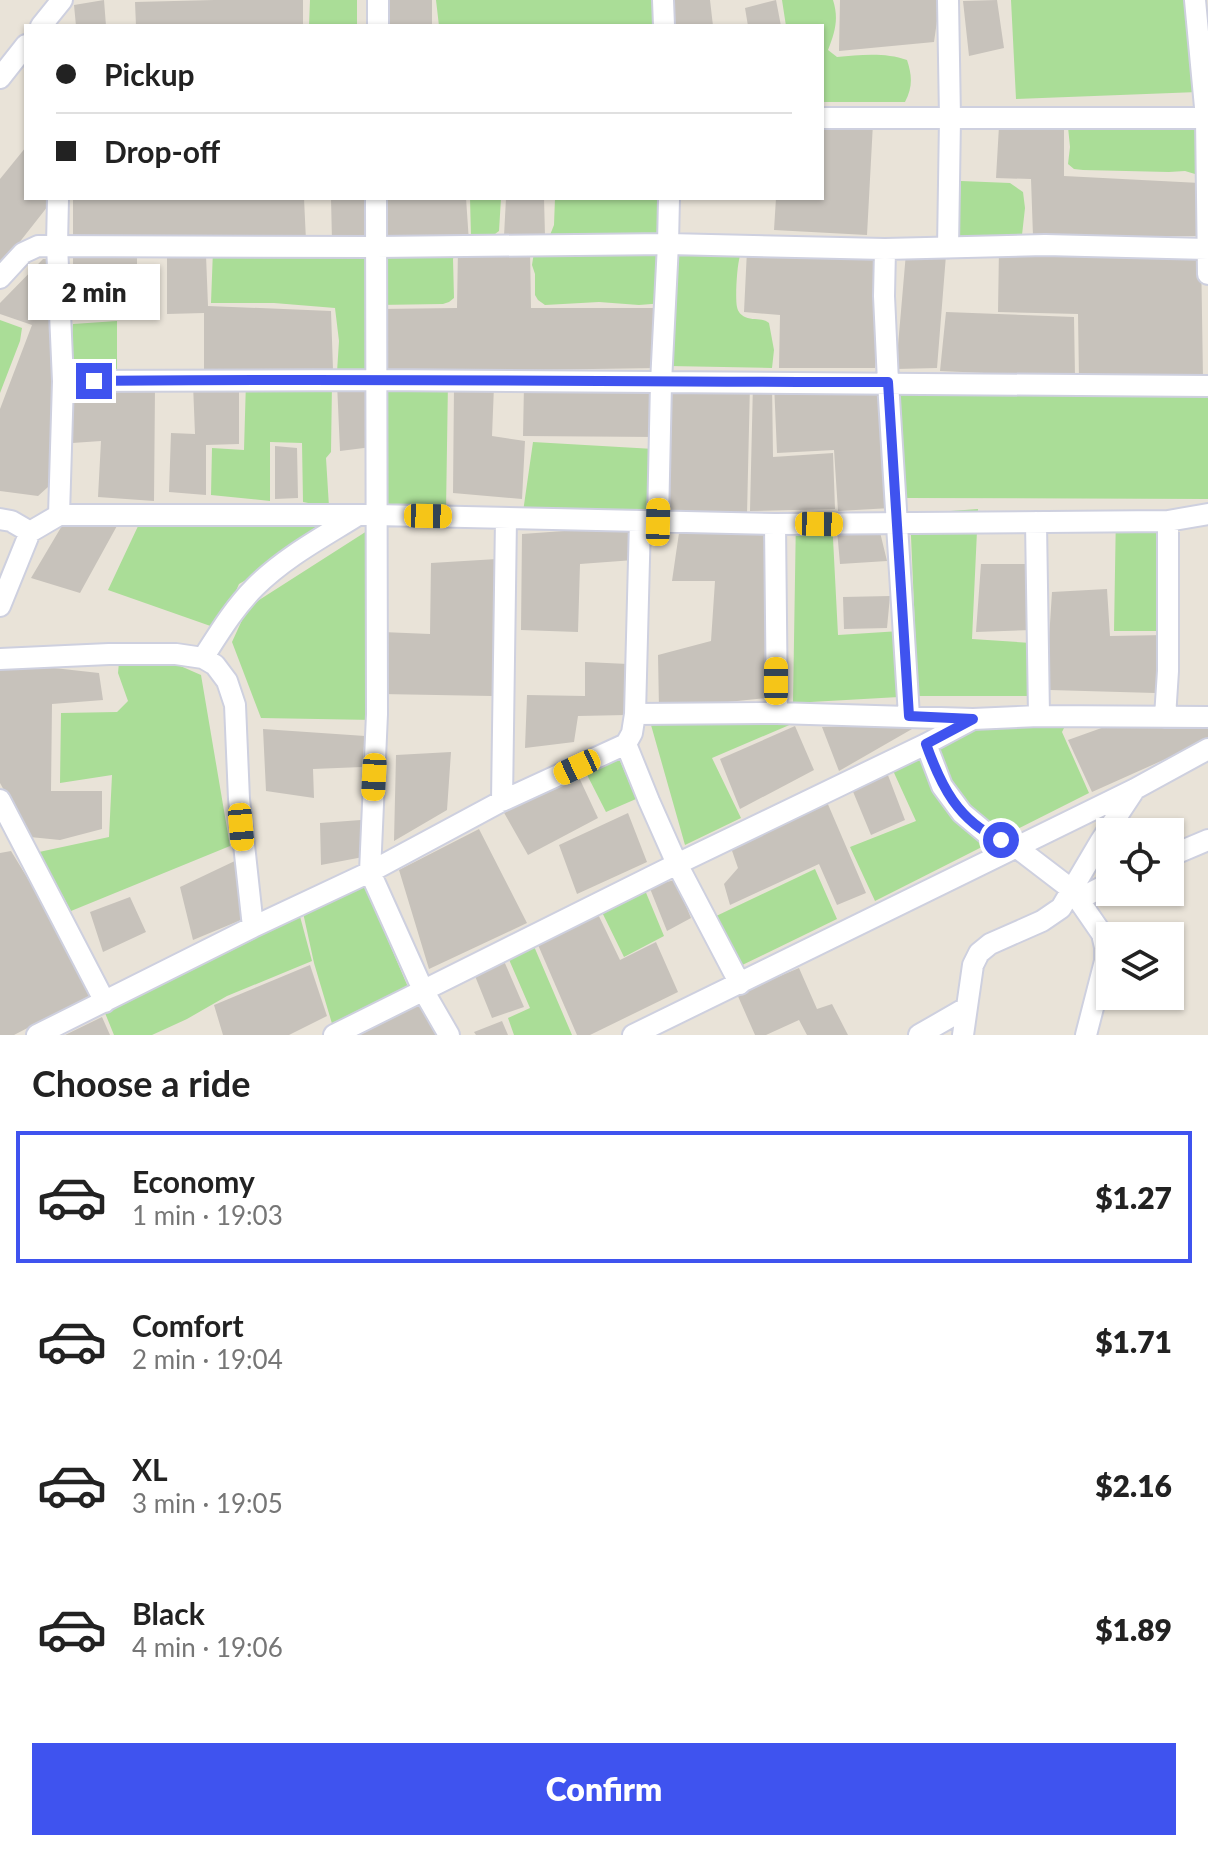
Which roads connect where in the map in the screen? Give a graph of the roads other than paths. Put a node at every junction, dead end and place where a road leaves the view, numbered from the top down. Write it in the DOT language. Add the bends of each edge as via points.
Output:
graph roads {
  1 [pos="62,0"];
  2 [pos="378,0"];
  3 [pos="663,0"];
  4 [pos="948,0"];
  5 [pos="1195,0"];
  6 [pos="43,24"];
  7 [pos="378,24"];
  8 [pos="664,24"];
  9 [pos="24,48"];
  10 [pos="0,78"];
  11 [pos="1206,110"];
  12 [pos="824,118"];
  13 [pos="950,118"];
  14 [pos="58,200"];
  15 [pos="376,200"];
  16 [pos="669,200"];
  17 [pos="668,244"];
  18 [pos="57,245"];
  19 [pos="376,247"];
  20 [pos="948,248"];
  21 [pos="885,249"];
  22 [pos="1208,249"];
  23 [pos="1208,274"];
  24 [pos="0,278"];
  25 [pos="375,380"];
  26 [pos="63,381"];
  27 [pos="888,382"];
  28 [pos="661,383"];
  29 [pos="1208,386"];
  30 [pos="1208,514"];
  31 [pos="59,515"];
  32 [pos="367,515"];
  33 [pos="506,518"];
  34 [pos="0,519"];
  35 [pos="649,521"];
  36 [pos="1168,521"];
  37 [pos="1036,522"];
  38 [pos="897,523"];
  39 [pos="775,524"];
  40 [pos="30,532"];
  41 [pos="0,606"];
  42 [pos="203,658"];
  43 [pos="0,659"];
  44 [pos="777,713"];
  45 [pos="635,714"];
  46 [pos="909,716"];
  47 [pos="1039,716"];
  48 [pos="1165,717"];
  49 [pos="1208,717"];
  50 [pos="973,719"];
  51 [pos="626,744"];
  52 [pos="926,744"];
  53 [pos="1208,749"];
  54 [pos="1135,789"];
  55 [pos="0,800"];
  56 [pos="502,801"];
  57 [pos="1208,840"];
  58 [pos="1016,847"];
  59 [pos="1184,850"];
  60 [pos="677,864"];
  61 [pos="370,872"];
  62 [pos="1096,887"];
  63 [pos="1075,894"];
  64 [pos="253,927"];
  65 [pos="740,984"];
  66 [pos="423,990"];
  67 [pos="105,1002"];
  68 [pos="966,1008"];
  69 [pos="37,1035"];
  70 [pos="334,1035"];
  71 [pos="449,1035"];
  72 [pos="633,1035"];
  73 [pos="919,1035"];
  74 [pos="963,1035"];
  75 [pos="1086,1035"];
  1 -- 6 [label="street"];
  2 -- 7 [label="street"];
  3 -- 8 [label="street"];
  4 -- 13 [label="street"];
  5 -- 11 [label="street"];
  9 -- 10 [label="street"];
  11 -- 13 [label="street"];
  11 -- 22 [label="street"];
  12 -- 13 [label="street"];
  13 -- 20 [label="street"];
  14 -- 18 [label="street"];
  15 -- 19 [label="street"];
  16 -- 17 [label="street"];
  17 -- 19 [label="street"];
  17 -- 21 [label="street"];
  17 -- 28 [label="street"];
  18 -- 19 [label="street"];
  18 -- 24 [label="street" via="28,249"];
  18 -- 26 [label="street"];
  19 -- 25 [label="street"];
  20 -- 21 [label="street"];
  20 -- 22 [label="street"];
  21 -- 27 [label="street"];
  22 -- 23 [label="street"];
  25 -- 26 [label="street"];
  25 -- 28 [label="street"];
  25 -- 32 [label="street"];
  26 -- 31 [label="street"];
  27 -- 28 [label="street"];
  27 -- 29 [label="street"];
  27 -- 38 [label="street"];
  28 -- 35 [label="street"];
  30 -- 36 [label="street"];
  31 -- 32 [label="street"];
  31 -- 40 [label="street"];
  32 -- 33 [label="street"];
  32 -- 42 [label="street" via="283,563 257,585"];
  32 -- 61 [label="street" via="377,714"];
  33 -- 35 [label="street"];
  33 -- 56 [label="street"];
  34 -- 40 [label="street"];
  35 -- 39 [label="street"];
  35 -- 45 [label="street"];
  36 -- 37 [label="street"];
  36 -- 48 [label="street"];
  37 -- 38 [label="street"];
  37 -- 47 [label="street"];
  38 -- 39 [label="street"];
  38 -- 46 [label="street"];
  39 -- 44 [label="street"];
  40 -- 41 [label="street"];
  42 -- 43 [label="street" via="109,654"];
  42 -- 64 [label="street" via="227,681 235,705"];
  44 -- 45 [label="street"];
  44 -- 46 [label="street"];
  45 -- 51 [label="street"];
  46 -- 50 [label="street"];
  47 -- 48 [label="street"];
  47 -- 50 [label="street"];
  48 -- 49 [label="street"];
  50 -- 52 [label="street"];
  51 -- 56 [label="street"];
  51 -- 60 [label="street"];
  52 -- 58 [label="street" via="942,786 962,813 986,833"];
  52 -- 60 [label="street"];
  53 -- 54 [label="street"];
  54 -- 58 [label="street"];
  54 -- 63 [label="street"];
  55 -- 67 [label="street"];
  56 -- 61 [label="street"];
  57 -- 59 [label="street"];
  58 -- 63 [label="street"];
  58 -- 65 [label="street"];
  60 -- 65 [label="street"];
  60 -- 66 [label="street"];
  61 -- 64 [label="street"];
  61 -- 66 [label="street"];
  62 -- 63 [label="street"];
  63 -- 68 [label="street" via="1054,914 979,953"];
  63 -- 75 [label="street" via="1105,947"];
  64 -- 67 [label="street"];
  65 -- 72 [label="street"];
  66 -- 70 [label="street"];
  66 -- 71 [label="street"];
  67 -- 69 [label="street"];
  68 -- 73 [label="street"];
  68 -- 74 [label="street"];
}
